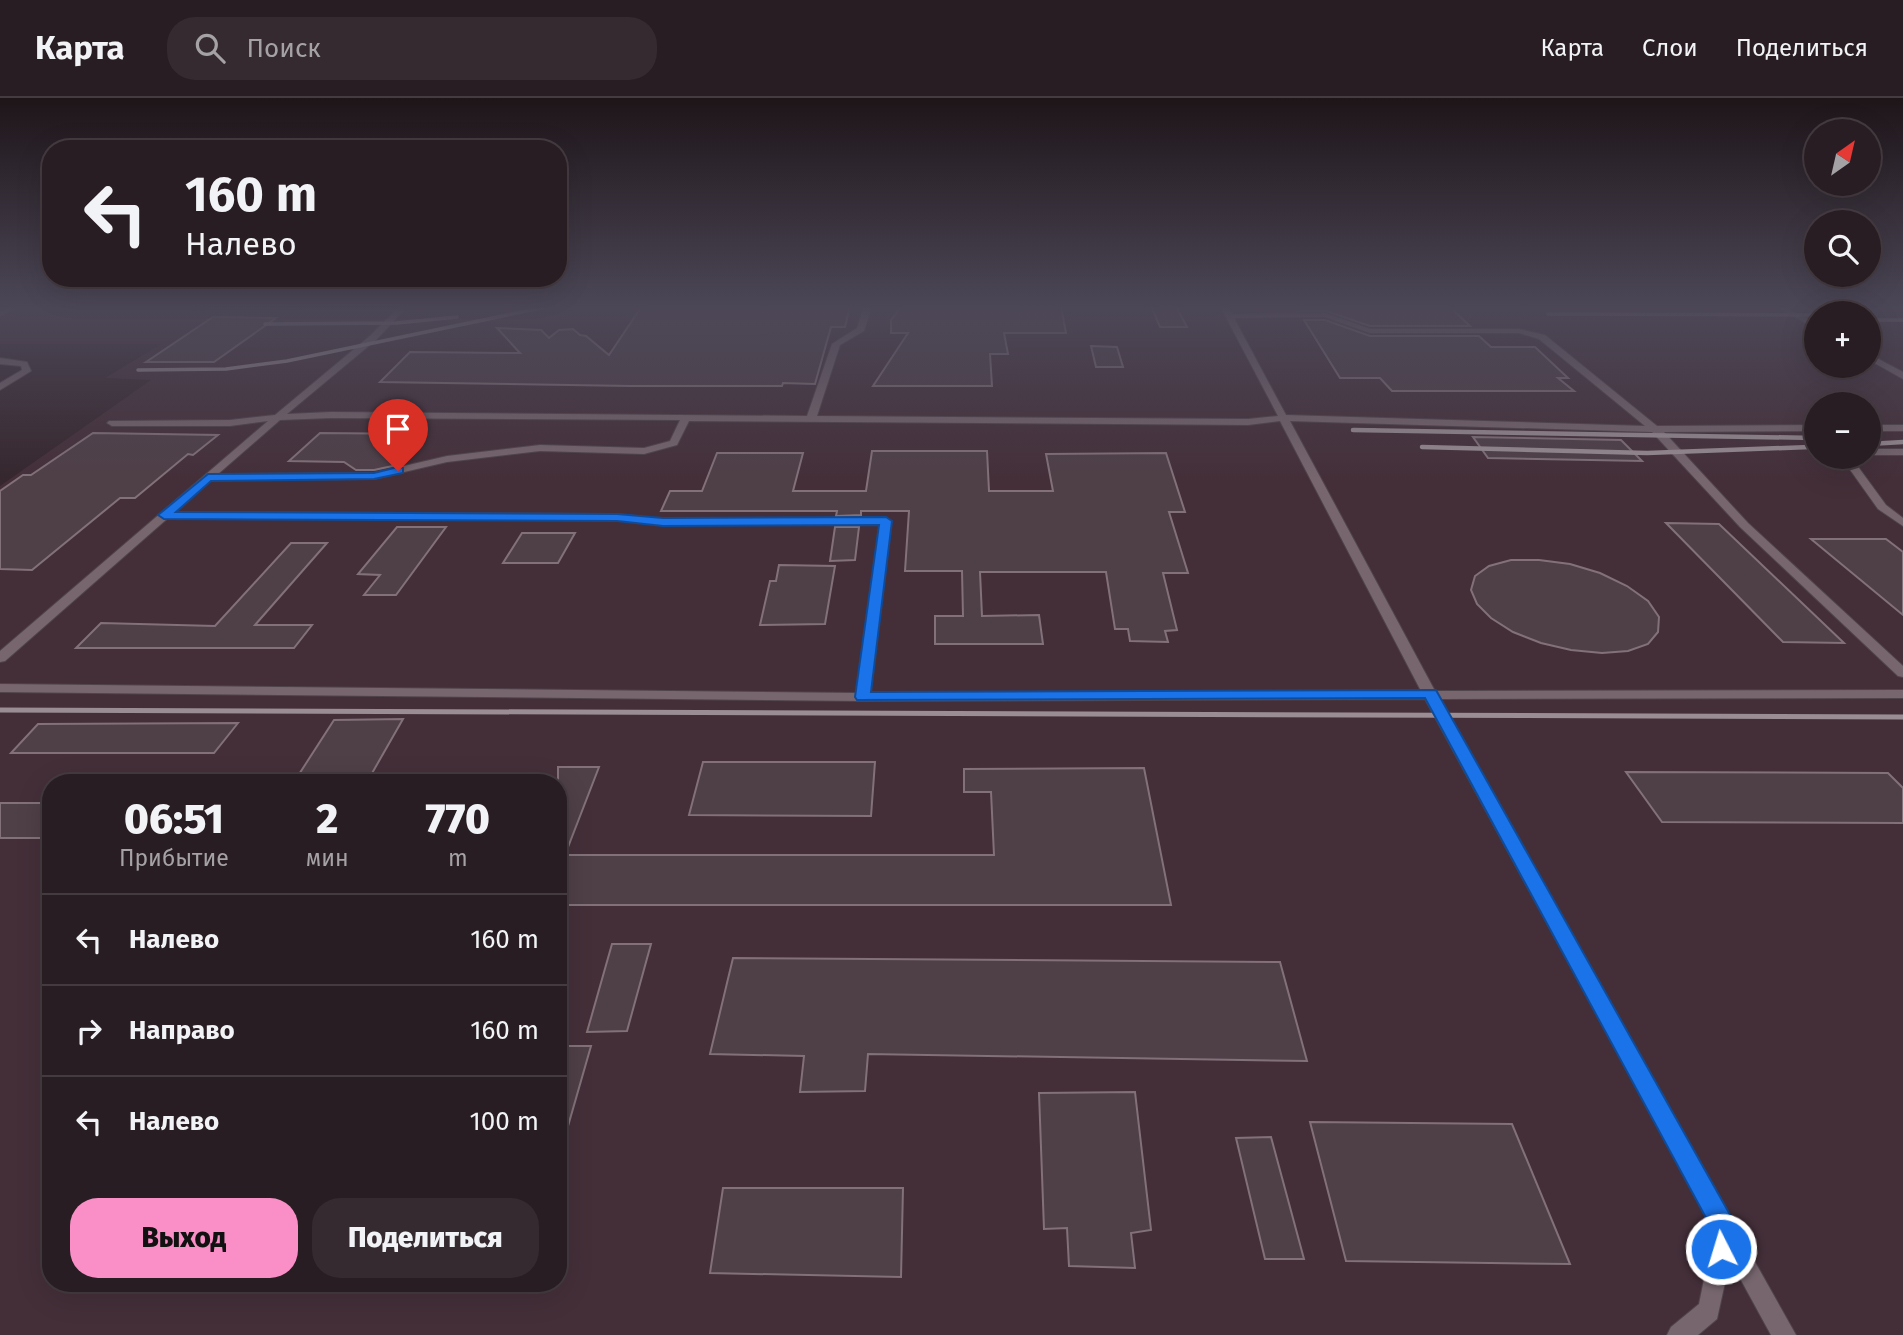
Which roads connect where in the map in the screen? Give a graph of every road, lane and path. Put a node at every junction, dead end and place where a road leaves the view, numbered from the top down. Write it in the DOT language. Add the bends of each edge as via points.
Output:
graph roads {
  1 [pos="16,364"];
  2 [pos="342,364"];
  3 [pos="829,364"];
  4 [pos="1255,364"];
  5 [pos="1575,364"];
  6 [pos="1881,364"];
  7 [pos="1903,376"];
  8 [pos="0,387"];
  9 [pos="278,417"];
  10 [pos="686,418"];
  11 [pos="1284,418"];
  12 [pos="811,419"];
  13 [pos="113,423"];
  14 [pos="1804,428"];
  15 [pos="1881,428"];
  16 [pos="1903,428"];
  17 [pos="1656,429"];
  18 [pos="1881,452"];
  19 [pos="1903,452"];
  20 [pos="1855,469"];
  21 [pos="208,477"];
  22 [pos="164,515"];
  23 [pos="1903,523"];
  24 [pos="0,658"];
  25 [pos="1903,673"];
  26 [pos="0,688"];
  27 [pos="1430,694"];
  28 [pos="1903,694"];
  29 [pos="863,697"];
  30 [pos="1725,1228"];
  31 [pos="1679,1335"];
  32 [pos="1784,1335"];
  1 -- 8 [label="lane" via="27,371"];
  2 -- 9 [label="lane"];
  3 -- 12 [label="lane"];
  4 -- 11 [label="lane"];
  5 -- 17 [label="lane"];
  6 -- 7 [label="lane"];
  9 -- 10 [label="lane"];
  9 -- 13 [label="lane" via="230,423"];
  9 -- 21 [label="lane"];
  10 -- 12 [label="lane"];
  10 -- 21 [label="lane" via="674,443 644,451 541,448 447,460 374,476"];
  11 -- 12 [label="lane" via="1248,422"];
  11 -- 17 [label="lane"];
  11 -- 27 [label="lane"];
  14 -- 17 [label="lane"];
  15 -- 16 [label="lane"];
  17 -- 25 [label="lane" via="1744,525"];
  18 -- 19 [label="lane"];
  20 -- 23 [label="lane" via="1882,507"];
  21 -- 22 [label="lane"];
  22 -- 24 [label="lane"];
  22 -- 29 [label="lane" via="886,521"];
  26 -- 29 [label="lane"];
  27 -- 28 [label="lane"];
  27 -- 29 [label="lane"];
  27 -- 30 [label="lane"];
  30 -- 31 [label="lane" via="1709,1311"];
  30 -- 32 [label="lane"];
}
